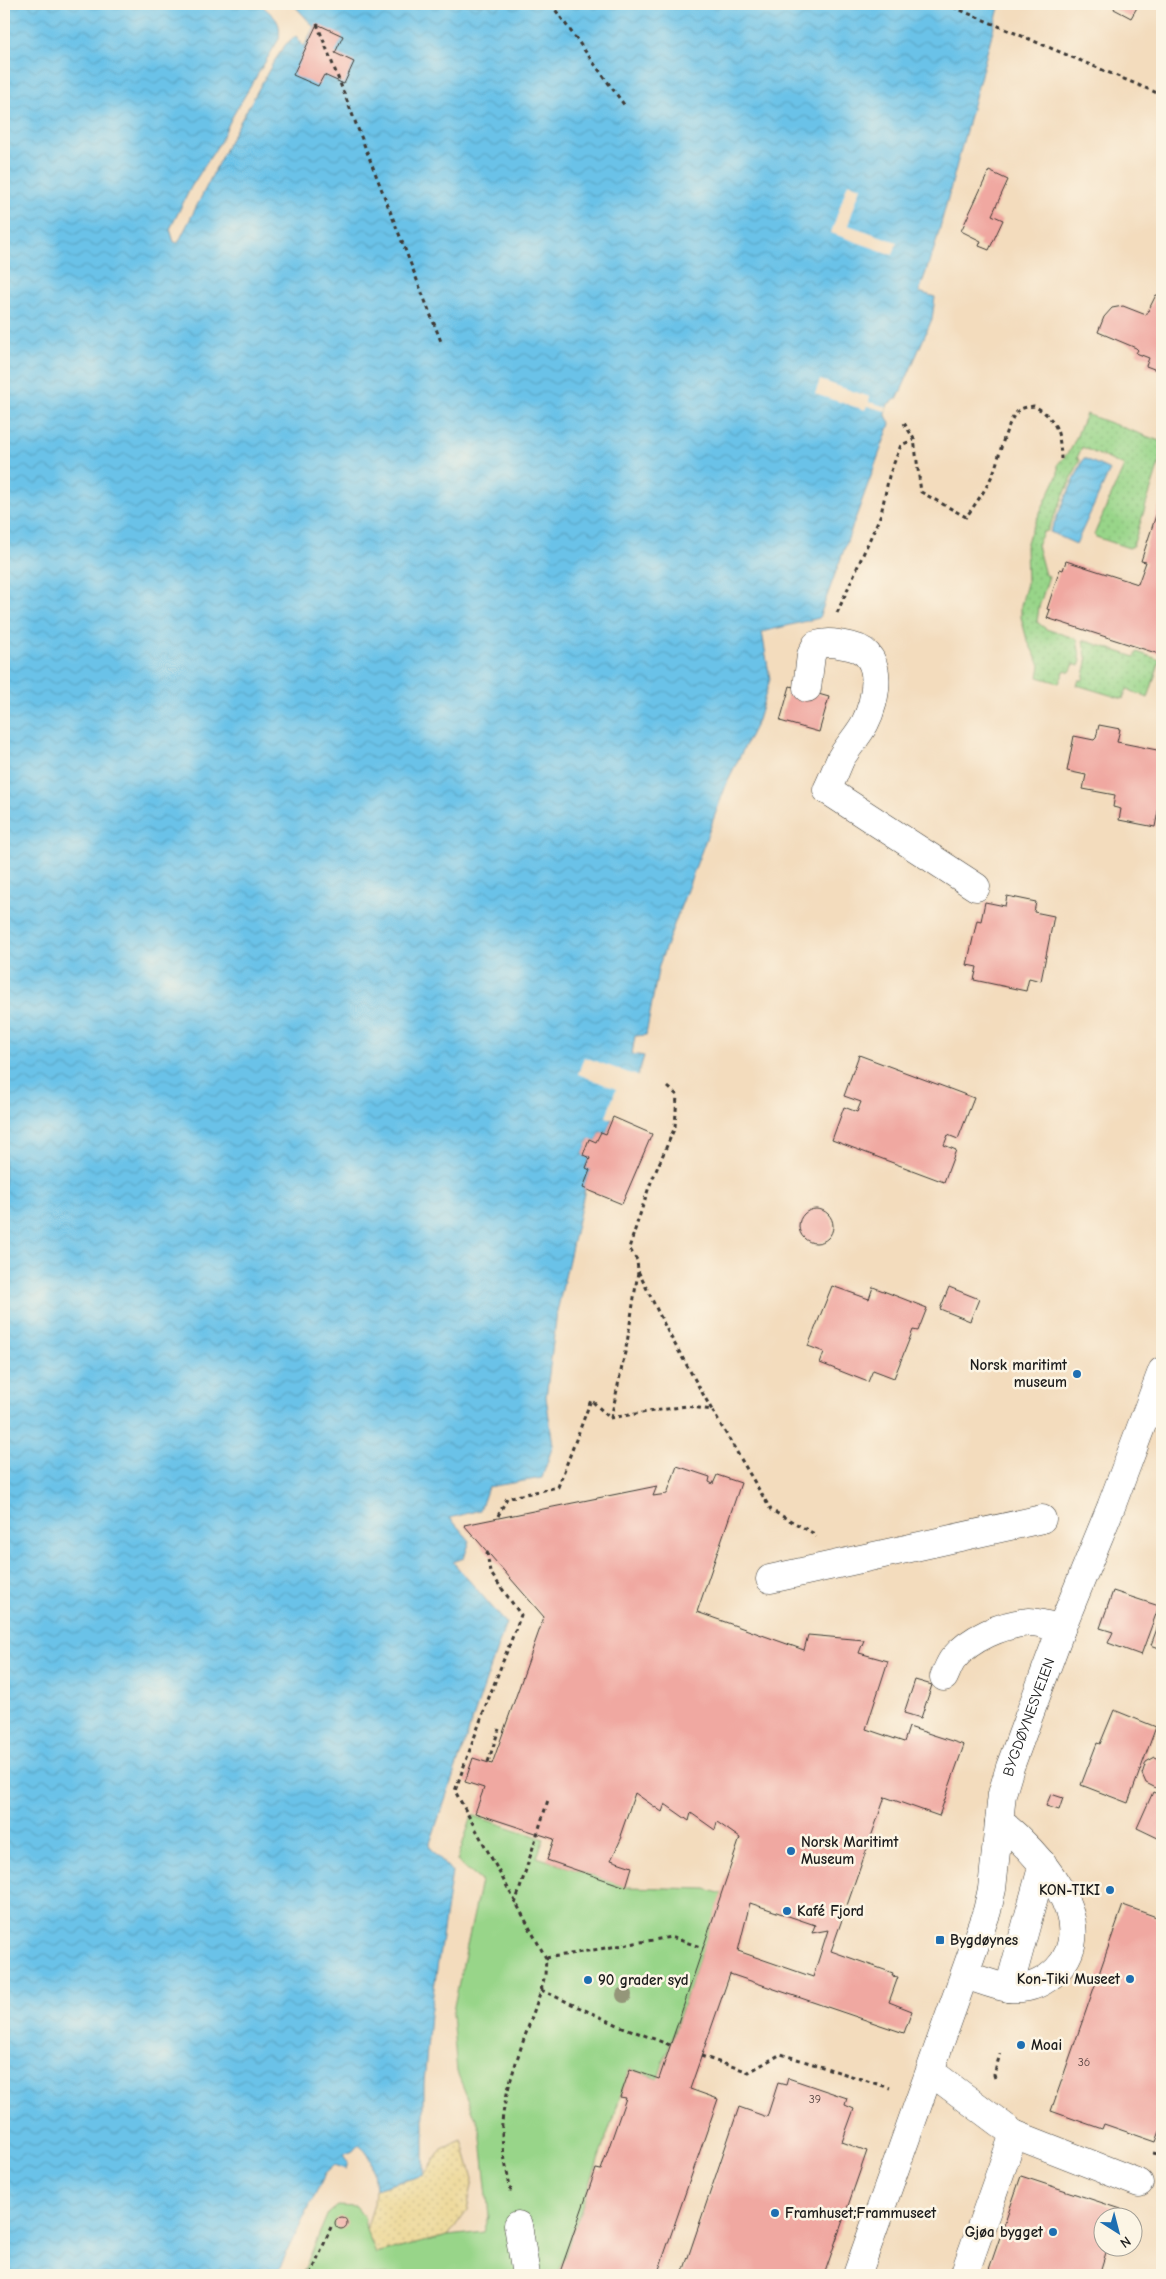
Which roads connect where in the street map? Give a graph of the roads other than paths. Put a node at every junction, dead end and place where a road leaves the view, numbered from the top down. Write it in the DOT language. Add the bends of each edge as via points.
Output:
graph roads {
  1 [pos="807,688"];
  2 [pos="976,887"];
  3 [pos="1162,1370"];
  4 [pos="1042,1519"];
  5 [pos="770,1579"];
  6 [pos="1061,1628"];
  7 [pos="944,1677"];
  8 [pos="999,1821"];
  9 [pos="1044,1864"];
  10 [pos="965,1975"];
  11 [pos="1009,1988"];
  12 [pos="931,2072"];
  13 [pos="1014,2134"];
  14 [pos="1138,2184"];
  15 [pos="518,2225"];
  16 [pos="526,2275"];
  17 [pos="857,2275"];
  18 [pos="964,2275"];
  1 -- 2 [label="street" via="811,655 816,645 831,642 860,649 867,654 874,670 876,692 864,724 842,757 827,790"];
  3 -- 6 [label="street, BYGDØYNESVEIEN" via="1112,1508"];
  4 -- 5 [label="street"];
  6 -- 7 [label="street" via="1032,1622 984,1636 951,1661"];
  6 -- 8 [label="street, BYGDØYNESVEIEN" via="1010,1767"];
  8 -- 9 [label="street" via="1022,1839"];
  8 -- 10 [label="street, BYGDØYNESVEIEN" via="992,1889"];
  9 -- 11 [label="street"];
  9 -- 11 [label="street" via="1067,1905 1072,1927 1071,1947 1064,1963 1047,1980 1028,1987"];
  10 -- 11 [label="street"];
  10 -- 12 [label="street, BYGDØYNESVEIEN"];
  12 -- 13 [label="street"];
  12 -- 17 [label="street, BYGDØYNESVEIEN"];
  13 -- 14 [label="street"];
  13 -- 18 [label="street"];
  15 -- 16 [label="street"];
}
